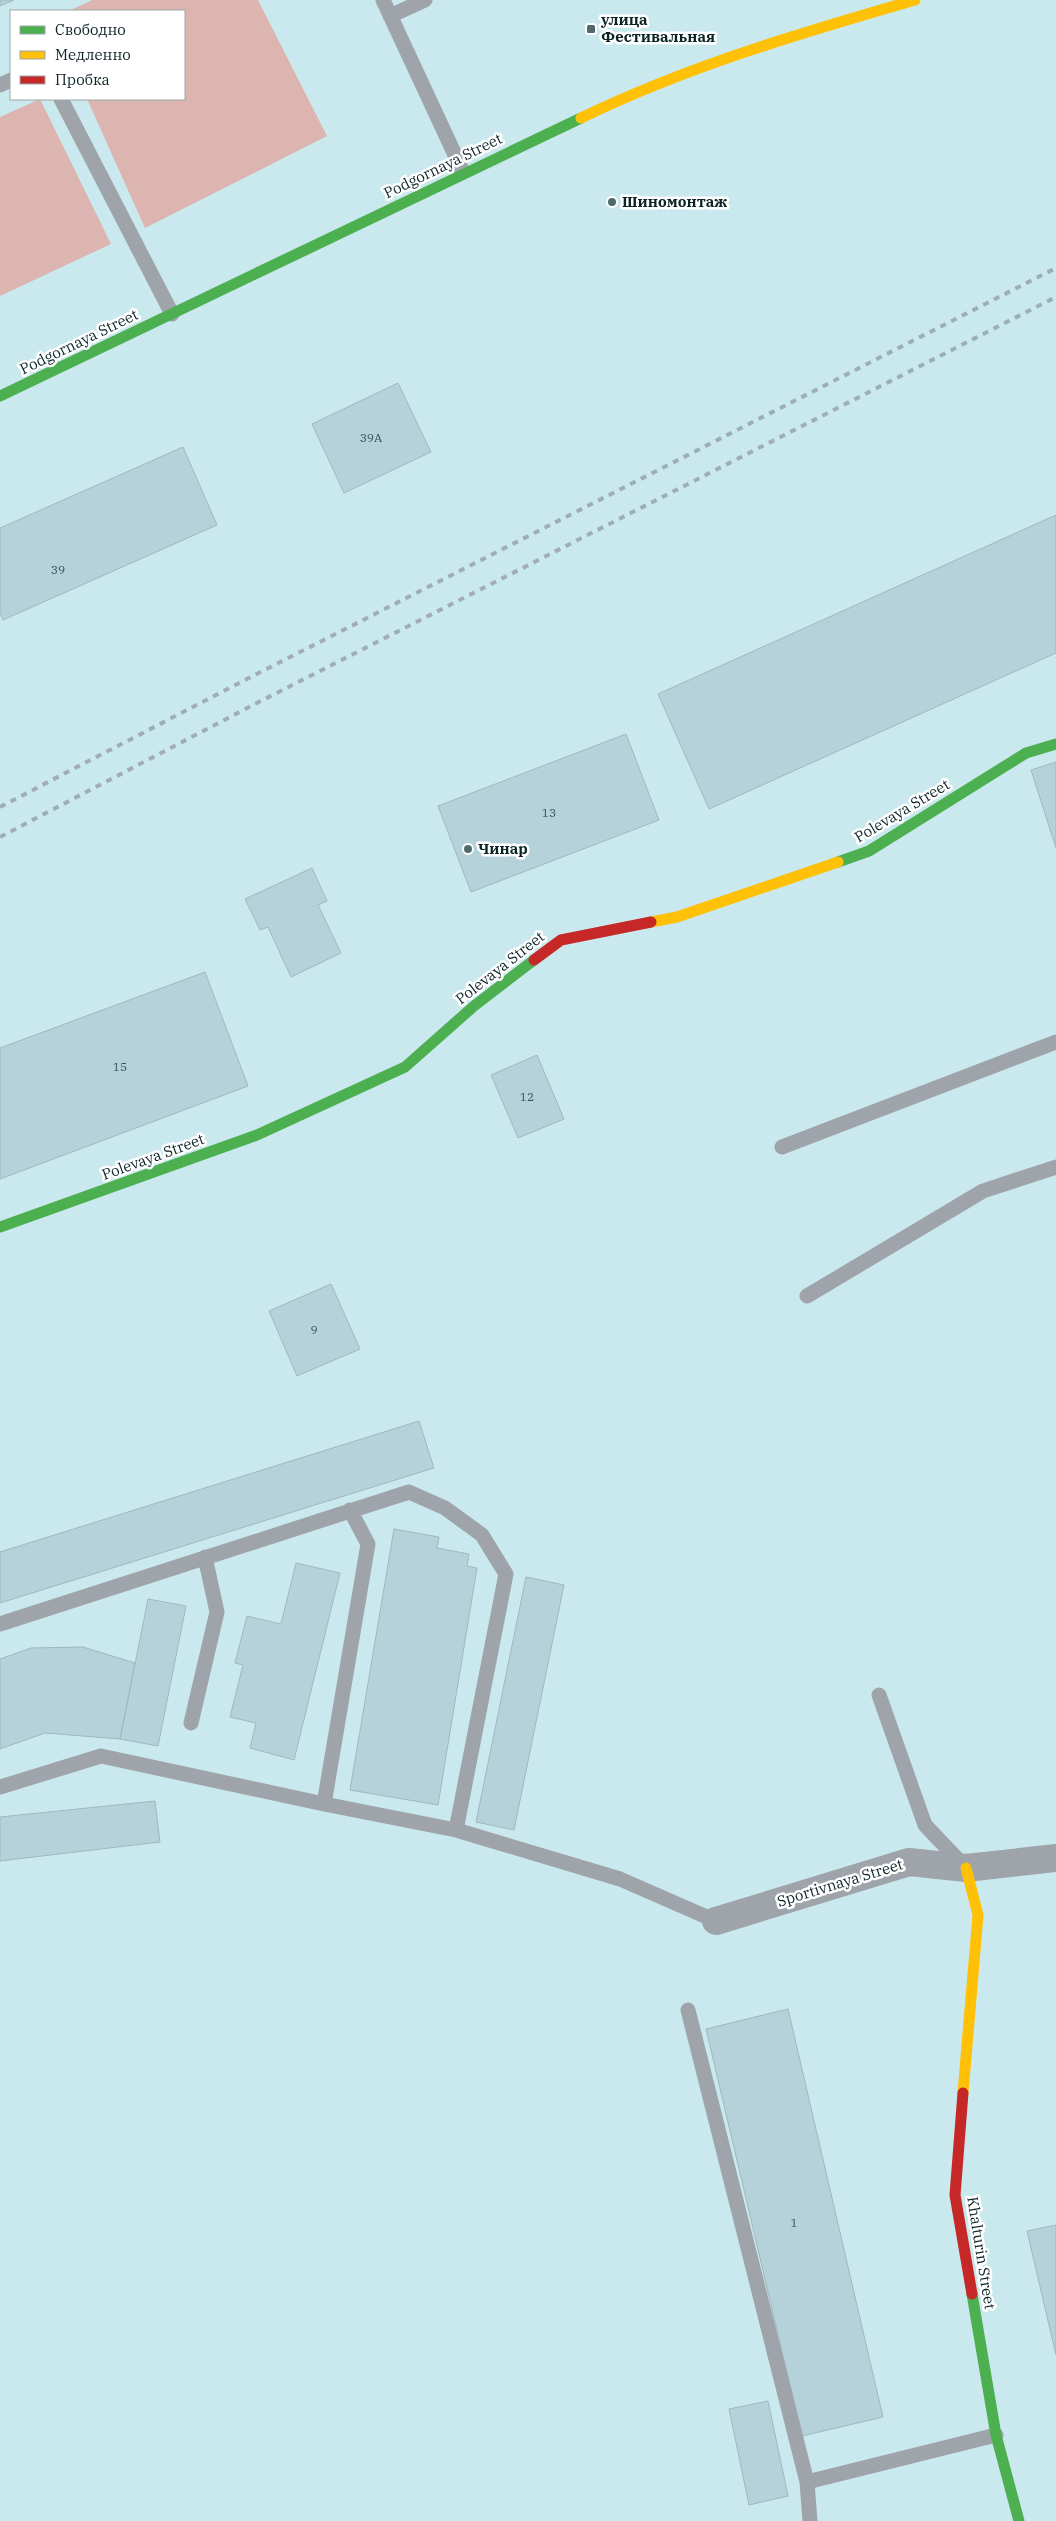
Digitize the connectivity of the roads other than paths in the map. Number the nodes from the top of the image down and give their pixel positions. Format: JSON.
{"nodes":[{"id":1,"x":383,"y":0,"type":"edge"},
{"id":2,"x":425,"y":0,"type":"edge"},
{"id":3,"x":915,"y":0,"type":"edge"},
{"id":4,"x":390,"y":16,"type":"junction"},
{"id":5,"x":62,"y":100,"type":"edge"},
{"id":6,"x":463,"y":172,"type":"junction"},
{"id":7,"x":172,"y":314,"type":"junction"},
{"id":8,"x":0,"y":396,"type":"edge"},
{"id":9,"x":1056,"y":744,"type":"edge"},
{"id":10,"x":1056,"y":1042,"type":"edge"},
{"id":11,"x":782,"y":1148,"type":"dead end"},
{"id":12,"x":1056,"y":1167,"type":"edge"},
{"id":13,"x":0,"y":1227,"type":"edge"},
{"id":14,"x":807,"y":1296,"type":"dead end"},
{"id":15,"x":350,"y":1510,"type":"junction"},
{"id":16,"x":205,"y":1558,"type":"junction"},
{"id":17,"x":0,"y":1624,"type":"edge"},
{"id":18,"x":879,"y":1695,"type":"dead end"},
{"id":19,"x":191,"y":1723,"type":"dead end"},
{"id":20,"x":0,"y":1787,"type":"edge"},
{"id":21,"x":324,"y":1804,"type":"junction"},
{"id":22,"x":456,"y":1830,"type":"junction"},
{"id":23,"x":1056,"y":1858,"type":"edge"},
{"id":24,"x":966,"y":1868,"type":"junction"},
{"id":25,"x":716,"y":1920,"type":"joint"},
{"id":26,"x":688,"y":2010,"type":"dead end"},
{"id":27,"x":996,"y":2435,"type":"junction"},
{"id":28,"x":807,"y":2482,"type":"junction"},
{"id":29,"x":810,"y":2521,"type":"edge"},
{"id":30,"x":1019,"y":2521,"type":"edge"}],
"edges":[{"from":1,"to":4,"type":"lane"},
{"from":2,"to":4,"type":"lane"},
{"from":3,"to":6,"type":"street","name":"Podgornaya Street"},
{"from":4,"to":6,"type":"lane"},
{"from":5,"to":7,"type":"lane"},
{"from":6,"to":7,"type":"street","name":"Podgornaya Street"},
{"from":7,"to":8,"type":"street","name":"Podgornaya Street"},
{"from":9,"to":13,"type":"street","name":"Polevaya Street"},
{"from":10,"to":11,"type":"lane"},
{"from":12,"to":14,"type":"lane"},
{"from":15,"to":16,"type":"lane"},
{"from":15,"to":21,"type":"lane"},
{"from":15,"to":22,"type":"lane"},
{"from":16,"to":17,"type":"lane"},
{"from":16,"to":19,"type":"lane"},
{"from":18,"to":24,"type":"lane"},
{"from":20,"to":21,"type":"lane"},
{"from":21,"to":22,"type":"lane"},
{"from":22,"to":25,"type":"lane"},
{"from":23,"to":24,"type":"street","name":"Sportivnaya Street"},
{"from":24,"to":25,"type":"street","name":"Sportivnaya Street"},
{"from":24,"to":27,"type":"street","name":"Khalturin Street"},
{"from":26,"to":28,"type":"lane"},
{"from":27,"to":28,"type":"lane"},
{"from":27,"to":30,"type":"street","name":"Khalturin Street"},
{"from":28,"to":29,"type":"lane"}]}
